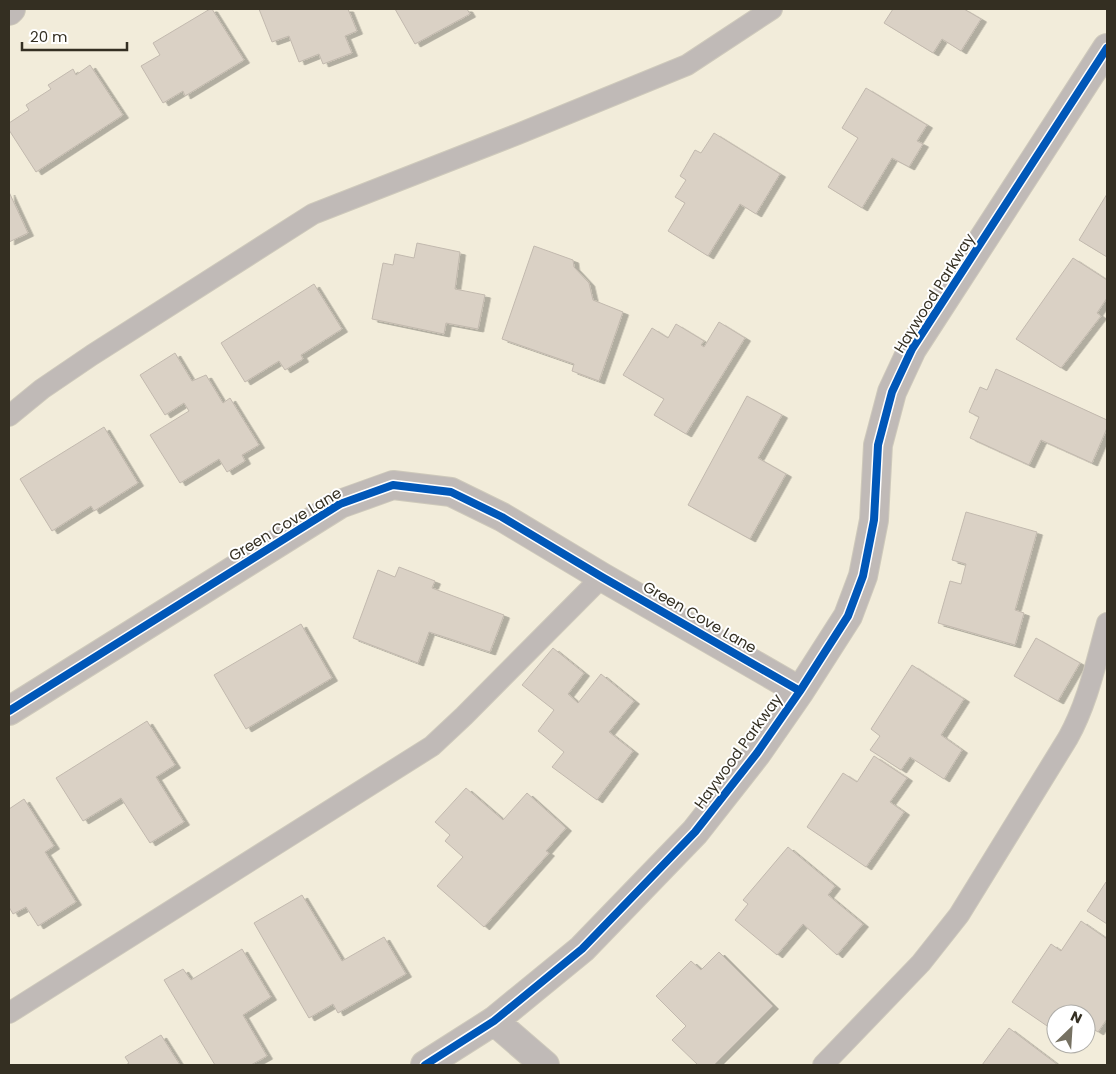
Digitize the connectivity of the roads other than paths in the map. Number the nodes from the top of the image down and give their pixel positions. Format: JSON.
{"nodes":[{"id":1,"x":772,"y":9,"type":"edge"},
{"id":2,"x":1107,"y":48,"type":"edge"},
{"id":3,"x":9,"y":416,"type":"edge"},
{"id":4,"x":602,"y":576,"type":"junction"},
{"id":5,"x":1107,"y":623,"type":"edge"},
{"id":6,"x":800,"y":691,"type":"junction"},
{"id":7,"x":9,"y":712,"type":"edge"},
{"id":8,"x":9,"y":1013,"type":"edge"},
{"id":9,"x":494,"y":1021,"type":"junction"},
{"id":10,"x":425,"y":1065,"type":"edge"},
{"id":11,"x":546,"y":1065,"type":"edge"},
{"id":12,"x":822,"y":1065,"type":"edge"}],
"edges":[{"from":1,"to":3,"type":"lane"},
{"from":2,"to":6,"type":"street","name":"Haywood Parkway"},
{"from":4,"to":6,"type":"street","name":"Green Cove Lane"},
{"from":4,"to":7,"type":"street","name":"Green Cove Lane"},
{"from":4,"to":8,"type":"lane"},
{"from":5,"to":12,"type":"lane"},
{"from":6,"to":9,"type":"street","name":"Haywood Parkway"},
{"from":9,"to":10,"type":"street","name":"Haywood Parkway"},
{"from":9,"to":11,"type":"street"}]}
